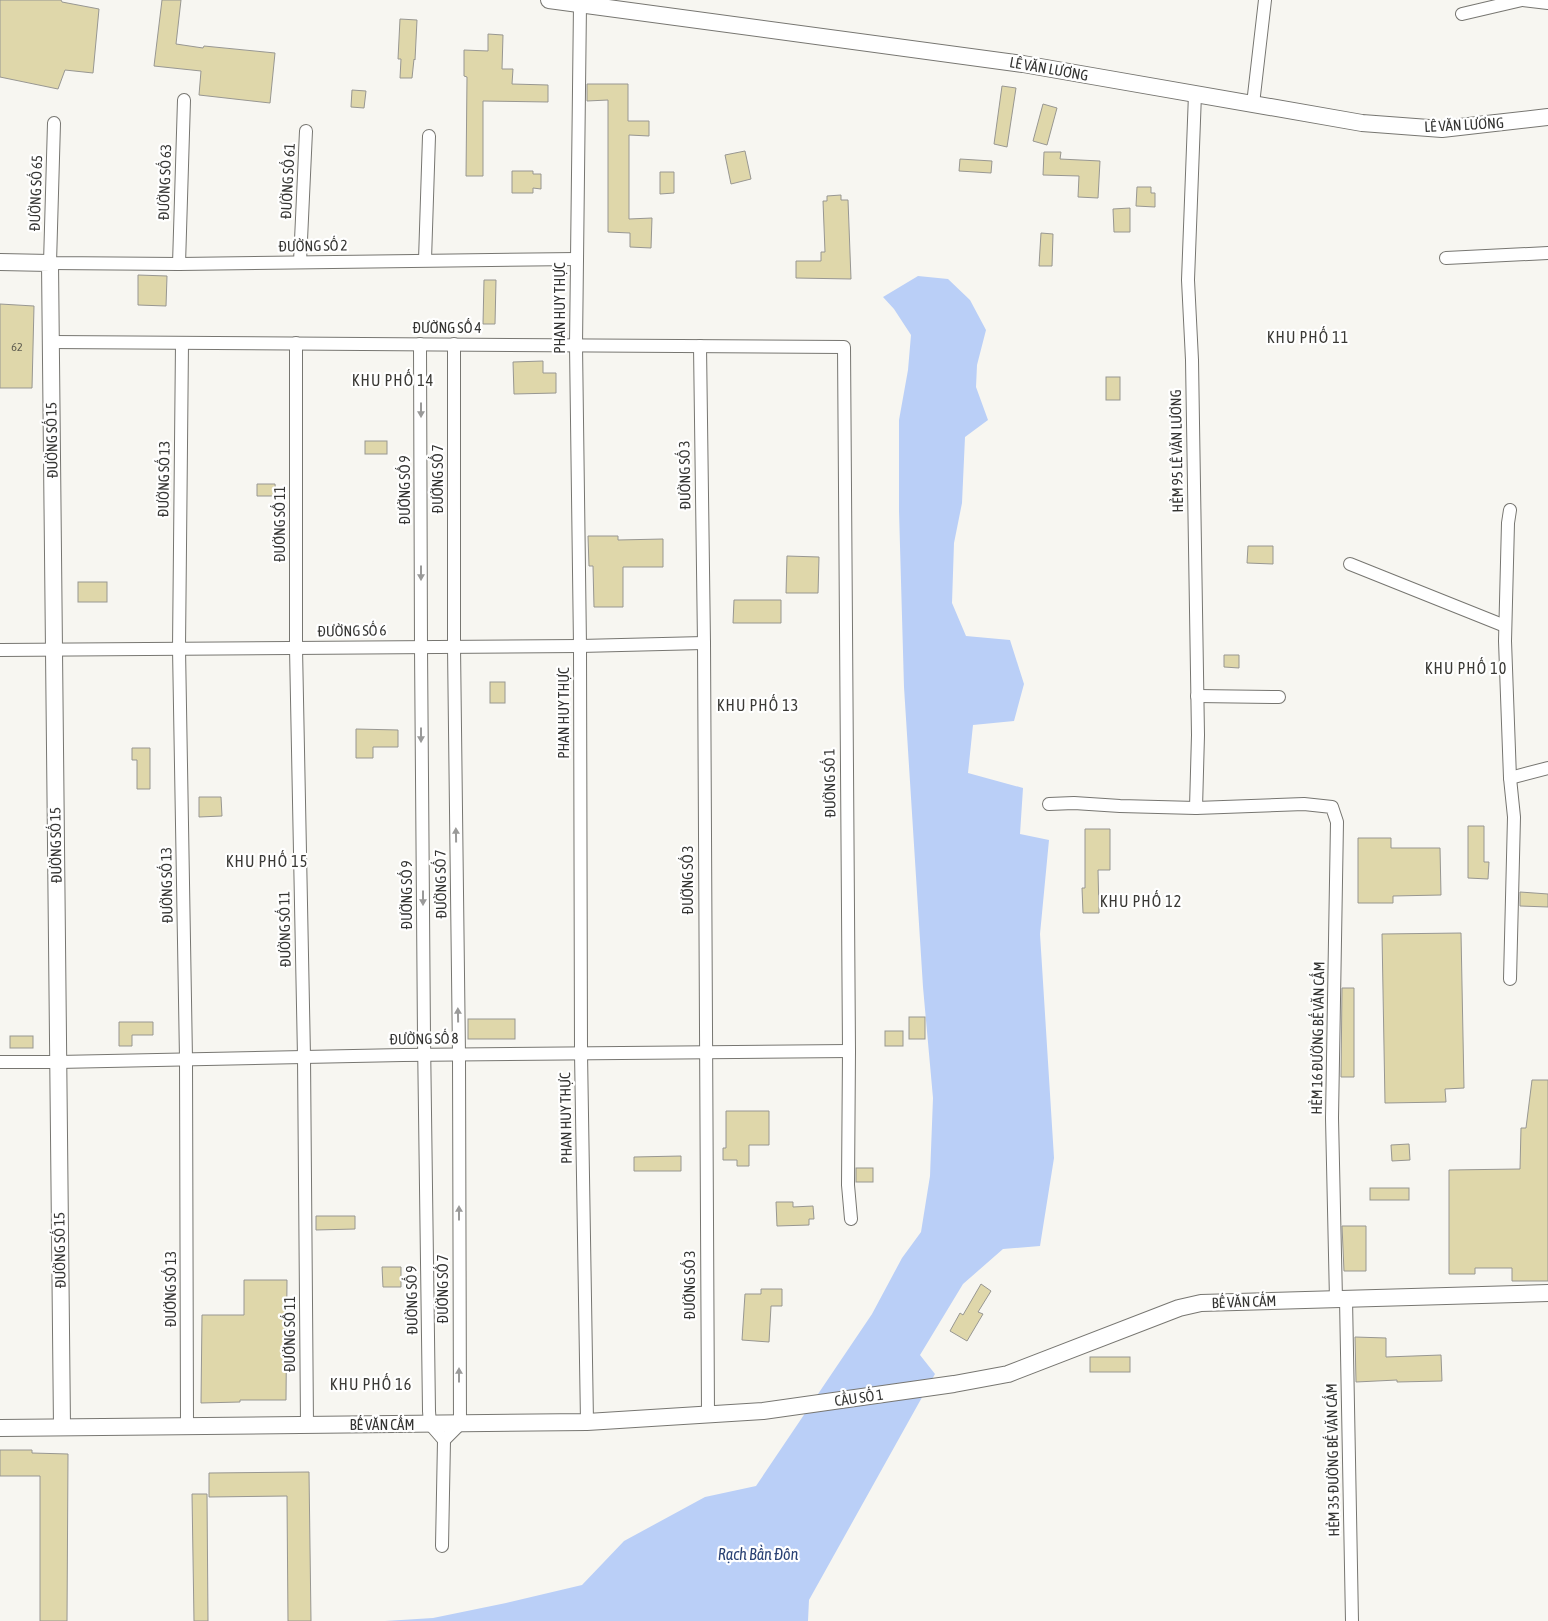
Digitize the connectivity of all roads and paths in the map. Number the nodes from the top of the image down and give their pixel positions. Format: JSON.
{"nodes":[{"id":1,"x":549,"y":0,"type":"edge"},
{"id":2,"x":1265,"y":0,"type":"edge"},
{"id":3,"x":1522,"y":0,"type":"edge"},
{"id":4,"x":1548,"y":3,"type":"edge"},
{"id":5,"x":580,"y":4,"type":"junction"},
{"id":6,"x":1462,"y":14,"type":"dead end"},
{"id":7,"x":1195,"y":94,"type":"junction"},
{"id":8,"x":184,"y":100,"type":"dead end"},
{"id":9,"x":1253,"y":104,"type":"junction"},
{"id":10,"x":1548,"y":117,"type":"edge"},
{"id":11,"x":54,"y":123,"type":"dead end"},
{"id":12,"x":306,"y":131,"type":"dead end"},
{"id":13,"x":429,"y":136,"type":"dead end"},
{"id":14,"x":1548,"y":253,"type":"edge"},
{"id":15,"x":1446,"y":258,"type":"dead end"},
{"id":16,"x":577,"y":259,"type":"junction"},
{"id":17,"x":425,"y":260,"type":"junction"},
{"id":18,"x":0,"y":262,"type":"edge"},
{"id":19,"x":300,"y":262,"type":"junction"},
{"id":20,"x":50,"y":263,"type":"junction"},
{"id":21,"x":179,"y":264,"type":"junction"},
{"id":22,"x":51,"y":342,"type":"junction"},
{"id":23,"x":182,"y":343,"type":"junction"},
{"id":24,"x":296,"y":343,"type":"junction"},
{"id":25,"x":420,"y":344,"type":"junction"},
{"id":26,"x":454,"y":344,"type":"junction"},
{"id":27,"x":576,"y":345,"type":"junction"},
{"id":28,"x":700,"y":346,"type":"junction"},
{"id":29,"x":844,"y":347,"type":"joint"},
{"id":30,"x":1510,"y":510,"type":"dead end"},
{"id":31,"x":1350,"y":564,"type":"dead end"},
{"id":32,"x":1505,"y":626,"type":"junction"},
{"id":33,"x":704,"y":643,"type":"junction"},
{"id":34,"x":580,"y":646,"type":"junction"},
{"id":35,"x":421,"y":647,"type":"junction"},
{"id":36,"x":454,"y":647,"type":"junction"},
{"id":37,"x":179,"y":648,"type":"junction"},
{"id":38,"x":296,"y":648,"type":"junction"},
{"id":39,"x":54,"y":649,"type":"junction"},
{"id":40,"x":0,"y":650,"type":"edge"},
{"id":41,"x":1197,"y":696,"type":"junction"},
{"id":42,"x":1279,"y":697,"type":"dead end"},
{"id":43,"x":1548,"y":768,"type":"edge"},
{"id":44,"x":1510,"y":778,"type":"junction"},
{"id":45,"x":1049,"y":804,"type":"dead end"},
{"id":46,"x":1196,"y":808,"type":"junction"},
{"id":47,"x":1510,"y":979,"type":"dead end"},
{"id":48,"x":849,"y":1051,"type":"junction"},
{"id":49,"x":705,"y":1052,"type":"junction"},
{"id":50,"x":581,"y":1053,"type":"junction"},
{"id":51,"x":459,"y":1054,"type":"junction"},
{"id":52,"x":424,"y":1055,"type":"junction"},
{"id":53,"x":304,"y":1057,"type":"junction"},
{"id":54,"x":186,"y":1059,"type":"junction"},
{"id":55,"x":0,"y":1062,"type":"edge"},
{"id":56,"x":58,"y":1062,"type":"junction"},
{"id":57,"x":851,"y":1219,"type":"dead end"},
{"id":58,"x":1548,"y":1293,"type":"edge"},
{"id":59,"x":1341,"y":1299,"type":"junction"},
{"id":60,"x":954,"y":1384,"type":"joint"},
{"id":61,"x":763,"y":1411,"type":"joint"},
{"id":62,"x":708,"y":1414,"type":"junction"},
{"id":63,"x":588,"y":1422,"type":"junction"},
{"id":64,"x":430,"y":1424,"type":"junction"},
{"id":65,"x":460,"y":1424,"type":"junction"},
{"id":66,"x":307,"y":1425,"type":"junction"},
{"id":67,"x":187,"y":1426,"type":"junction"},
{"id":68,"x":62,"y":1427,"type":"junction"},
{"id":69,"x":0,"y":1428,"type":"edge"},
{"id":70,"x":444,"y":1440,"type":"junction"},
{"id":71,"x":442,"y":1546,"type":"dead end"},
{"id":72,"x":1352,"y":1621,"type":"edge"}],
"edges":[{"from":1,"to":5,"type":"street","name":"LÊ VĂN LƯƠNG"},
{"from":2,"to":9,"type":"street"},
{"from":3,"to":4,"type":"street"},
{"from":3,"to":6,"type":"street"},
{"from":5,"to":7,"type":"street","name":"LÊ VĂN LƯƠNG"},
{"from":5,"to":16,"type":"street","name":"PHAN HUY THỰC"},
{"from":7,"to":9,"type":"street","name":"LÊ VĂN LƯƠNG"},
{"from":7,"to":41,"type":"street","name":"HẺM 95 LÊ VĂN LƯƠNG"},
{"from":8,"to":21,"type":"street","name":"ĐƯỜNG SỐ 63"},
{"from":9,"to":10,"type":"street","name":"LÊ VĂN LƯƠNG"},
{"from":11,"to":20,"type":"street","name":"ĐƯỜNG SỐ 65"},
{"from":12,"to":19,"type":"street","name":"ĐƯỜNG SỐ 61"},
{"from":13,"to":17,"type":"street"},
{"from":14,"to":15,"type":"street"},
{"from":16,"to":17,"type":"street","name":"ĐƯỜNG SỐ 2"},
{"from":16,"to":27,"type":"street","name":"PHAN HUY THỰC"},
{"from":17,"to":19,"type":"street","name":"ĐƯỜNG SỐ 2"},
{"from":18,"to":20,"type":"street"},
{"from":19,"to":21,"type":"street","name":"ĐƯỜNG SỐ 2"},
{"from":20,"to":21,"type":"street","name":"ĐƯỜNG SỐ 2"},
{"from":20,"to":22,"type":"street","name":"ĐƯỜNG SỐ 15"},
{"from":22,"to":23,"type":"street","name":"ĐƯỜNG SỐ 4"},
{"from":22,"to":39,"type":"street","name":"ĐƯỜNG SỐ 15"},
{"from":23,"to":24,"type":"street","name":"ĐƯỜNG SỐ 4"},
{"from":23,"to":37,"type":"street","name":"ĐƯỜNG SỐ 13"},
{"from":24,"to":25,"type":"street","name":"ĐƯỜNG SỐ 4"},
{"from":24,"to":38,"type":"street","name":"ĐƯỜNG SỐ 11"},
{"from":25,"to":26,"type":"street","name":"ĐƯỜNG SỐ 4"},
{"from":25,"to":35,"type":"street","name":"ĐƯỜNG SỐ 9","one_way":true},
{"from":26,"to":27,"type":"street","name":"ĐƯỜNG SỐ 4"},
{"from":26,"to":36,"type":"street","name":"ĐƯỜNG SỐ 7"},
{"from":27,"to":28,"type":"street","name":"ĐƯỜNG SỐ 4"},
{"from":27,"to":34,"type":"street","name":"PHAN HUY THỰC"},
{"from":28,"to":29,"type":"street","name":"ĐƯỜNG SỐ 4"},
{"from":28,"to":33,"type":"street","name":"ĐƯỜNG SỐ 3"},
{"from":29,"to":48,"type":"street","name":"ĐƯỜNG SỐ 1"},
{"from":30,"to":32,"type":"street"},
{"from":31,"to":32,"type":"street"},
{"from":32,"to":44,"type":"street"},
{"from":33,"to":34,"type":"street","name":"ĐƯỜNG SỐ 6"},
{"from":33,"to":49,"type":"street","name":"ĐƯỜNG SỐ 3"},
{"from":34,"to":36,"type":"street","name":"ĐƯỜNG SỐ 6"},
{"from":34,"to":50,"type":"street","name":"PHAN HUY THỰC"},
{"from":35,"to":36,"type":"street","name":"ĐƯỜNG SỐ 6"},
{"from":35,"to":38,"type":"street","name":"ĐƯỜNG SỐ 6"},
{"from":35,"to":52,"type":"street","name":"ĐƯỜNG SỐ 9","one_way":true},
{"from":51,"to":36,"type":"street","name":"ĐƯỜNG SỐ 7","one_way":true},
{"from":37,"to":38,"type":"street","name":"ĐƯỜNG SỐ 6"},
{"from":37,"to":39,"type":"street","name":"ĐƯỜNG SỐ 6"},
{"from":37,"to":54,"type":"street","name":"ĐƯỜNG SỐ 13"},
{"from":38,"to":53,"type":"street","name":"ĐƯỜNG SỐ 11"},
{"from":39,"to":40,"type":"street","name":"ĐƯỜNG SỐ 6"},
{"from":39,"to":56,"type":"street","name":"ĐƯỜNG SỐ 15"},
{"from":41,"to":42,"type":"street"},
{"from":41,"to":46,"type":"street","name":"HẺM 95 LÊ VĂN LƯƠNG"},
{"from":43,"to":44,"type":"street"},
{"from":44,"to":47,"type":"street"},
{"from":45,"to":46,"type":"street"},
{"from":46,"to":59,"type":"street","name":"HẺM 16 ĐƯỜNG BẾ VĂN CẤM"},
{"from":48,"to":49,"type":"street","name":"ĐƯỜNG SỐ 8"},
{"from":48,"to":57,"type":"street","name":"ĐƯỜNG SỐ 1"},
{"from":49,"to":50,"type":"street","name":"ĐƯỜNG SỐ 8"},
{"from":49,"to":62,"type":"street","name":"ĐƯỜNG SỐ 3"},
{"from":50,"to":51,"type":"street","name":"ĐƯỜNG SỐ 8"},
{"from":50,"to":63,"type":"street","name":"PHAN HUY THỰC"},
{"from":51,"to":52,"type":"street","name":"ĐƯỜNG SỐ 8"},
{"from":65,"to":51,"type":"street","name":"ĐƯỜNG SỐ 7","one_way":true},
{"from":52,"to":53,"type":"street","name":"ĐƯỜNG SỐ 8"},
{"from":52,"to":64,"type":"street","name":"ĐƯỜNG SỐ 9"},
{"from":53,"to":54,"type":"street","name":"ĐƯỜNG SỐ 8"},
{"from":53,"to":66,"type":"street","name":"ĐƯỜNG SỐ 11"},
{"from":54,"to":56,"type":"street","name":"ĐƯỜNG SỐ 8"},
{"from":54,"to":67,"type":"street","name":"ĐƯỜNG SỐ 13"},
{"from":55,"to":56,"type":"street","name":"ĐƯỜNG SỐ 8"},
{"from":56,"to":68,"type":"street","name":"ĐƯỜNG SỐ 15"},
{"from":58,"to":59,"type":"street","name":"BẾ VĂN CẤM"},
{"from":59,"to":60,"type":"street","name":"BẾ VĂN CẤM"},
{"from":59,"to":72,"type":"street","name":"HẺM 35 ĐƯỜNG BẾ VĂN CẤM"},
{"from":60,"to":61,"type":"street","name":"CẦU SỐ 1"},
{"from":61,"to":62,"type":"street","name":"BẾ VĂN CẤM"},
{"from":62,"to":63,"type":"street","name":"BẾ VĂN CẤM"},
{"from":63,"to":65,"type":"street","name":"BẾ VĂN CẤM"},
{"from":64,"to":65,"type":"street","name":"BẾ VĂN CẤM"},
{"from":64,"to":66,"type":"street","name":"BẾ VĂN CẤM"},
{"from":64,"to":70,"type":"street"},
{"from":65,"to":70,"type":"street"},
{"from":66,"to":67,"type":"street","name":"BẾ VĂN CẤM"},
{"from":67,"to":68,"type":"street","name":"BẾ VĂN CẤM"},
{"from":68,"to":69,"type":"street","name":"BẾ VĂN CẤM"},
{"from":70,"to":71,"type":"street"}]}
